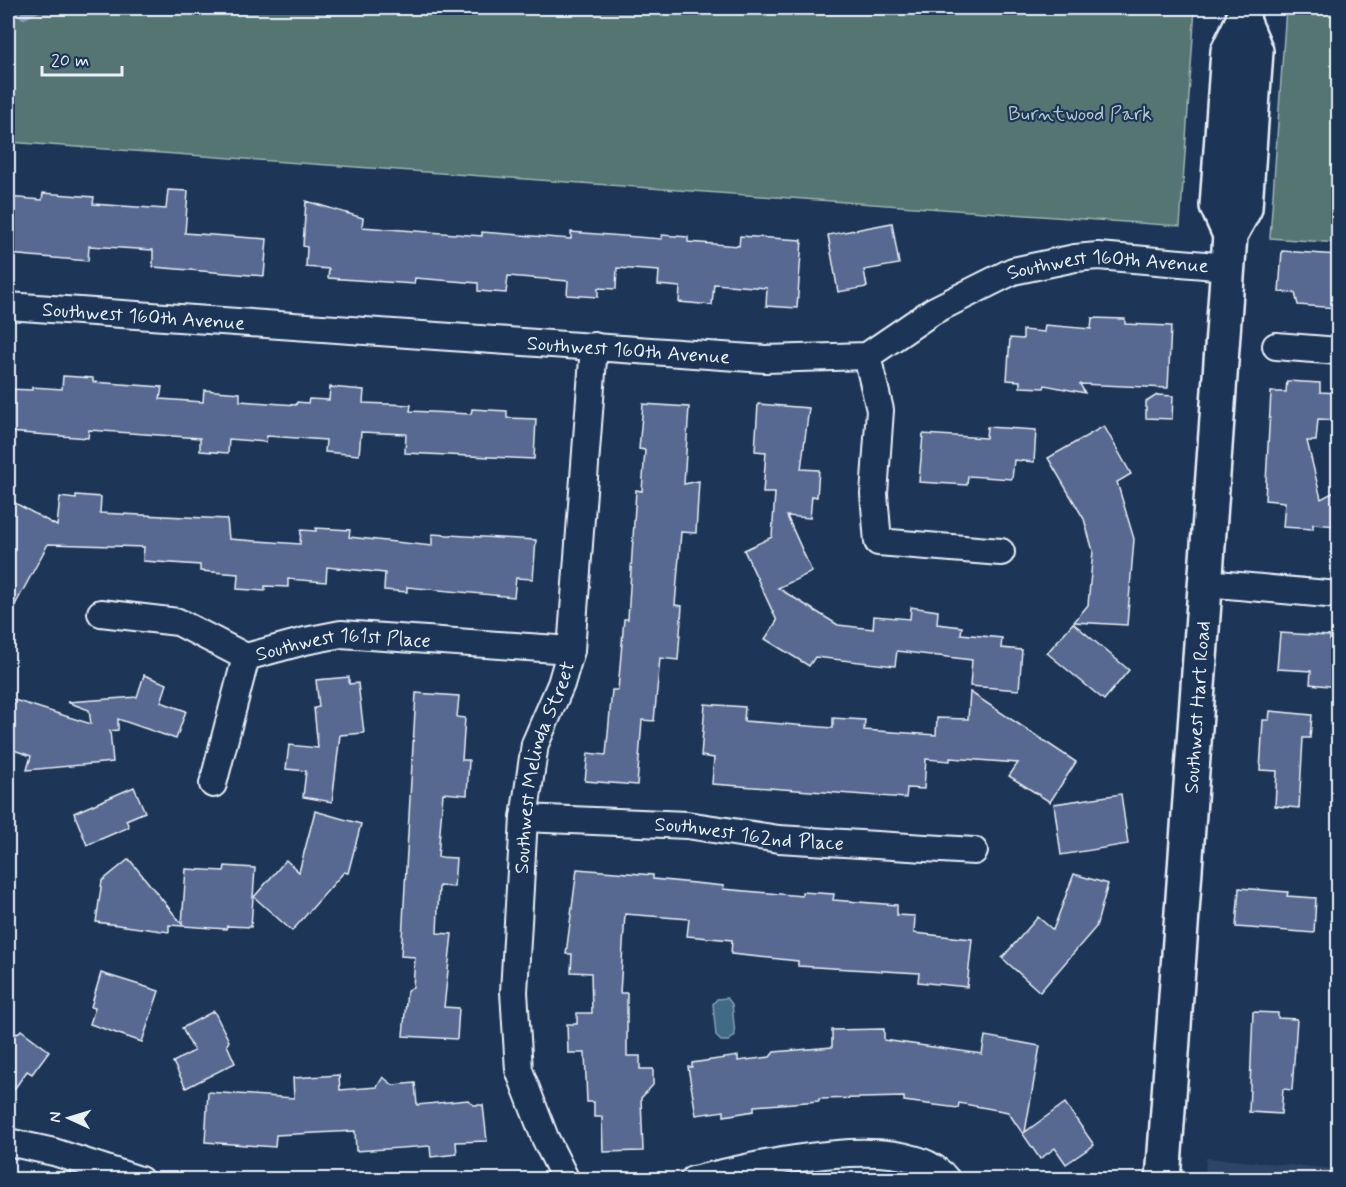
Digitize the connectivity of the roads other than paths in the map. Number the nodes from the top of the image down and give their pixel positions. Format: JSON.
{"nodes":[{"id":1,"x":1243,"y":14,"type":"edge"},
{"id":2,"x":1228,"y":267,"type":"junction"},
{"id":3,"x":8,"y":306,"type":"edge"},
{"id":4,"x":594,"y":346,"type":"junction"},
{"id":5,"x":1276,"y":346,"type":"dead end"},
{"id":6,"x":1338,"y":351,"type":"edge"},
{"id":7,"x":867,"y":356,"type":"junction"},
{"id":8,"x":1001,"y":552,"type":"dead end"},
{"id":9,"x":1206,"y":583,"type":"junction"},
{"id":10,"x":1338,"y":595,"type":"edge"},
{"id":11,"x":101,"y":613,"type":"dead end"},
{"id":12,"x":571,"y":650,"type":"junction"},
{"id":13,"x":246,"y":657,"type":"junction"},
{"id":14,"x":213,"y":784,"type":"dead end"},
{"id":15,"x":524,"y":818,"type":"junction"},
{"id":16,"x":974,"y":851,"type":"dead end"},
{"id":17,"x":8,"y":1142,"type":"edge"},
{"id":18,"x":140,"y":1179,"type":"edge"},
{"id":19,"x":566,"y":1179,"type":"edge"},
{"id":20,"x":693,"y":1179,"type":"edge"},
{"id":21,"x":947,"y":1179,"type":"edge"},
{"id":22,"x":1163,"y":1179,"type":"edge"}],
"edges":[{"from":1,"to":2,"type":"main road","name":"Southwest Hart Road"},
{"from":2,"to":7,"type":"street","name":"Southwest 160th Avenue"},
{"from":2,"to":9,"type":"main road","name":"Southwest Hart Road"},
{"from":3,"to":4,"type":"street","name":"Southwest 160th Avenue"},
{"from":4,"to":7,"type":"street","name":"Southwest 160th Avenue"},
{"from":4,"to":12,"type":"street","name":"Southwest Melinda Street"},
{"from":5,"to":6,"type":"street"},
{"from":7,"to":8,"type":"street"},
{"from":9,"to":10,"type":"street"},
{"from":9,"to":22,"type":"main road","name":"Southwest Hart Road"},
{"from":11,"to":13,"type":"street"},
{"from":12,"to":13,"type":"street","name":"Southwest 161st Place"},
{"from":12,"to":15,"type":"street","name":"Southwest Melinda Street"},
{"from":13,"to":14,"type":"street","name":"Southwest 161st Place"},
{"from":15,"to":16,"type":"street","name":"Southwest 162nd Place"},
{"from":15,"to":19,"type":"street","name":"Southwest Melinda Street"},
{"from":17,"to":18,"type":"street"},
{"from":20,"to":21,"type":"street"}]}
